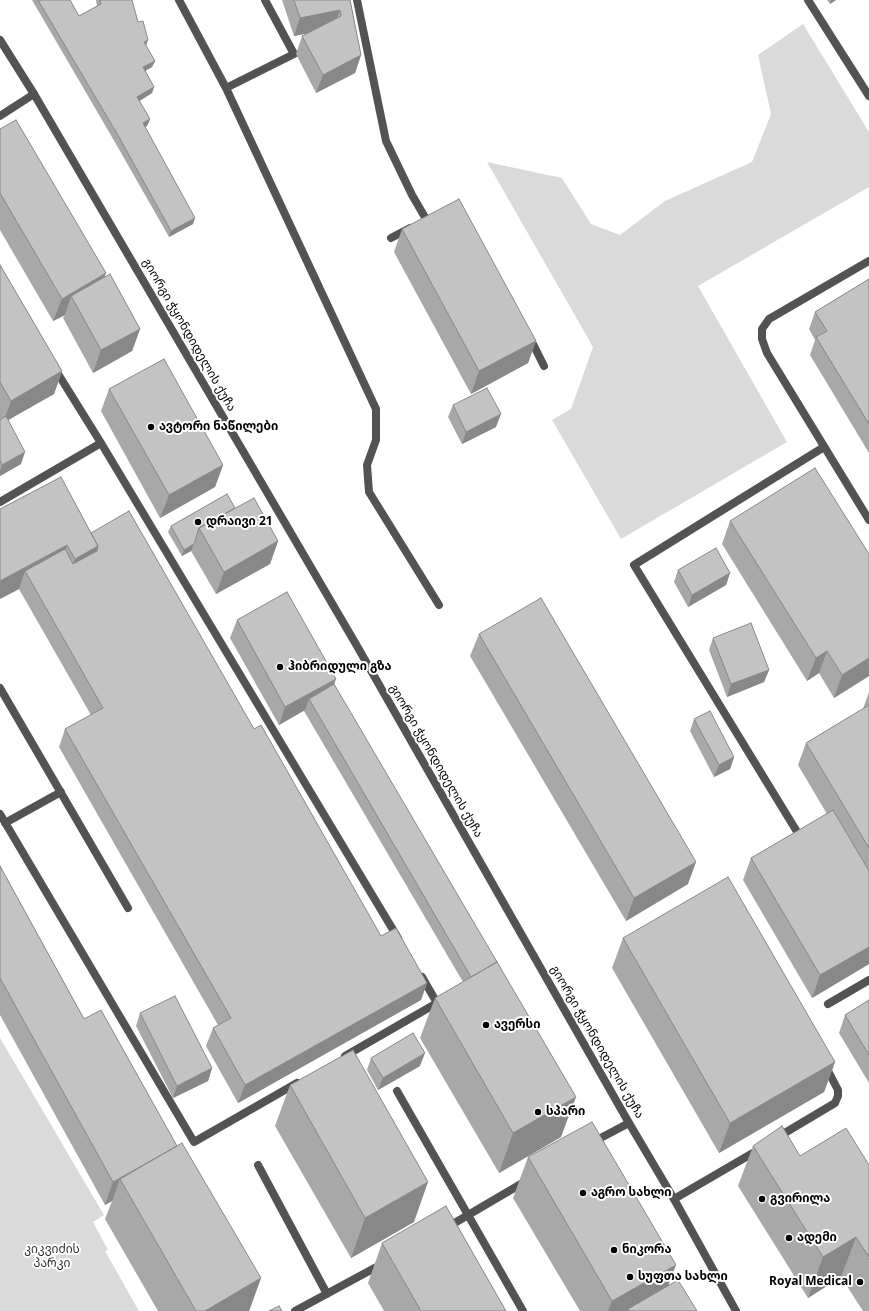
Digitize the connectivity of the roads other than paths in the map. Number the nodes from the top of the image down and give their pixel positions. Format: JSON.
{"nodes":[{"id":1,"x":179,"y":0,"type":"edge"},
{"id":2,"x":264,"y":0,"type":"edge"},
{"id":3,"x":357,"y":0,"type":"edge"},
{"id":4,"x":808,"y":0,"type":"edge"},
{"id":5,"x":0,"y":40,"type":"edge"},
{"id":6,"x":226,"y":88,"type":"junction"},
{"id":7,"x":34,"y":94,"type":"junction"},
{"id":8,"x":869,"y":96,"type":"edge"},
{"id":9,"x":0,"y":116,"type":"edge"},
{"id":10,"x":391,"y":238,"type":"dead end"},
{"id":11,"x":869,"y":261,"type":"edge"},
{"id":12,"x":526,"y":330,"type":"edge"},
{"id":13,"x":51,"y":362,"type":"edge"},
{"id":14,"x":544,"y":366,"type":"dead end"},
{"id":15,"x":101,"y":443,"type":"junction"},
{"id":16,"x":824,"y":446,"type":"junction"},
{"id":17,"x":0,"y":502,"type":"edge"},
{"id":18,"x":869,"y":520,"type":"edge"},
{"id":19,"x":439,"y":605,"type":"dead end"},
{"id":20,"x":0,"y":688,"type":"edge"},
{"id":21,"x":61,"y":792,"type":"junction"},
{"id":22,"x":0,"y":814,"type":"edge"},
{"id":23,"x":6,"y":824,"type":"junction"},
{"id":24,"x":799,"y":835,"type":"edge"},
{"id":25,"x":128,"y":908,"type":"dead end"},
{"id":26,"x":400,"y":942,"type":"edge"},
{"id":27,"x":417,"y":969,"type":"edge"},
{"id":28,"x":869,"y":980,"type":"edge"},
{"id":29,"x":828,"y":1004,"type":"dead end"},
{"id":30,"x":820,"y":1057,"type":"edge"},
{"id":31,"x":340,"y":1059,"type":"edge"},
{"id":32,"x":305,"y":1079,"type":"edge"},
{"id":33,"x":397,"y":1091,"type":"dead end"},
{"id":34,"x":629,"y":1123,"type":"junction"},
{"id":35,"x":586,"y":1146,"type":"edge"},
{"id":36,"x":258,"y":1165,"type":"dead end"},
{"id":37,"x":533,"y":1177,"type":"edge"},
{"id":38,"x":674,"y":1199,"type":"junction"},
{"id":39,"x":468,"y":1216,"type":"junction"},
{"id":40,"x":441,"y":1231,"type":"edge"},
{"id":41,"x":386,"y":1261,"type":"edge"},
{"id":42,"x":327,"y":1294,"type":"junction"},
{"id":43,"x":295,"y":1311,"type":"edge"},
{"id":44,"x":523,"y":1311,"type":"edge"},
{"id":45,"x":736,"y":1311,"type":"edge"}],
"edges":[{"from":1,"to":6,"type":"street"},
{"from":2,"to":6,"type":"street"},
{"from":3,"to":10,"type":"street"},
{"from":4,"to":8,"type":"street"},
{"from":5,"to":7,"type":"street","name":"გიორგი ჭყონდიდელის ქუჩა"},
{"from":6,"to":19,"type":"street"},
{"from":7,"to":9,"type":"street"},
{"from":7,"to":34,"type":"street","name":"გიორგი ჭყონდიდელის ქუჩა"},
{"from":11,"to":16,"type":"street"},
{"from":12,"to":14,"type":"street"},
{"from":13,"to":15,"type":"street"},
{"from":15,"to":17,"type":"street"},
{"from":15,"to":26,"type":"street"},
{"from":16,"to":18,"type":"street"},
{"from":16,"to":24,"type":"street"},
{"from":20,"to":21,"type":"street"},
{"from":21,"to":23,"type":"street"},
{"from":21,"to":25,"type":"street"},
{"from":22,"to":23,"type":"street"},
{"from":23,"to":32,"type":"street"},
{"from":27,"to":31,"type":"street"},
{"from":28,"to":29,"type":"street"},
{"from":30,"to":38,"type":"street"},
{"from":33,"to":39,"type":"street"},
{"from":34,"to":35,"type":"street"},
{"from":34,"to":38,"type":"street","name":"გიორგი ჭყონდიდელის ქუჩა"},
{"from":36,"to":42,"type":"street"},
{"from":37,"to":39,"type":"street"},
{"from":38,"to":45,"type":"street","name":"გიორგი ჭყონდიდელის ქუჩა"},
{"from":39,"to":40,"type":"street"},
{"from":39,"to":44,"type":"street"},
{"from":41,"to":42,"type":"street"},
{"from":42,"to":43,"type":"street"}]}
